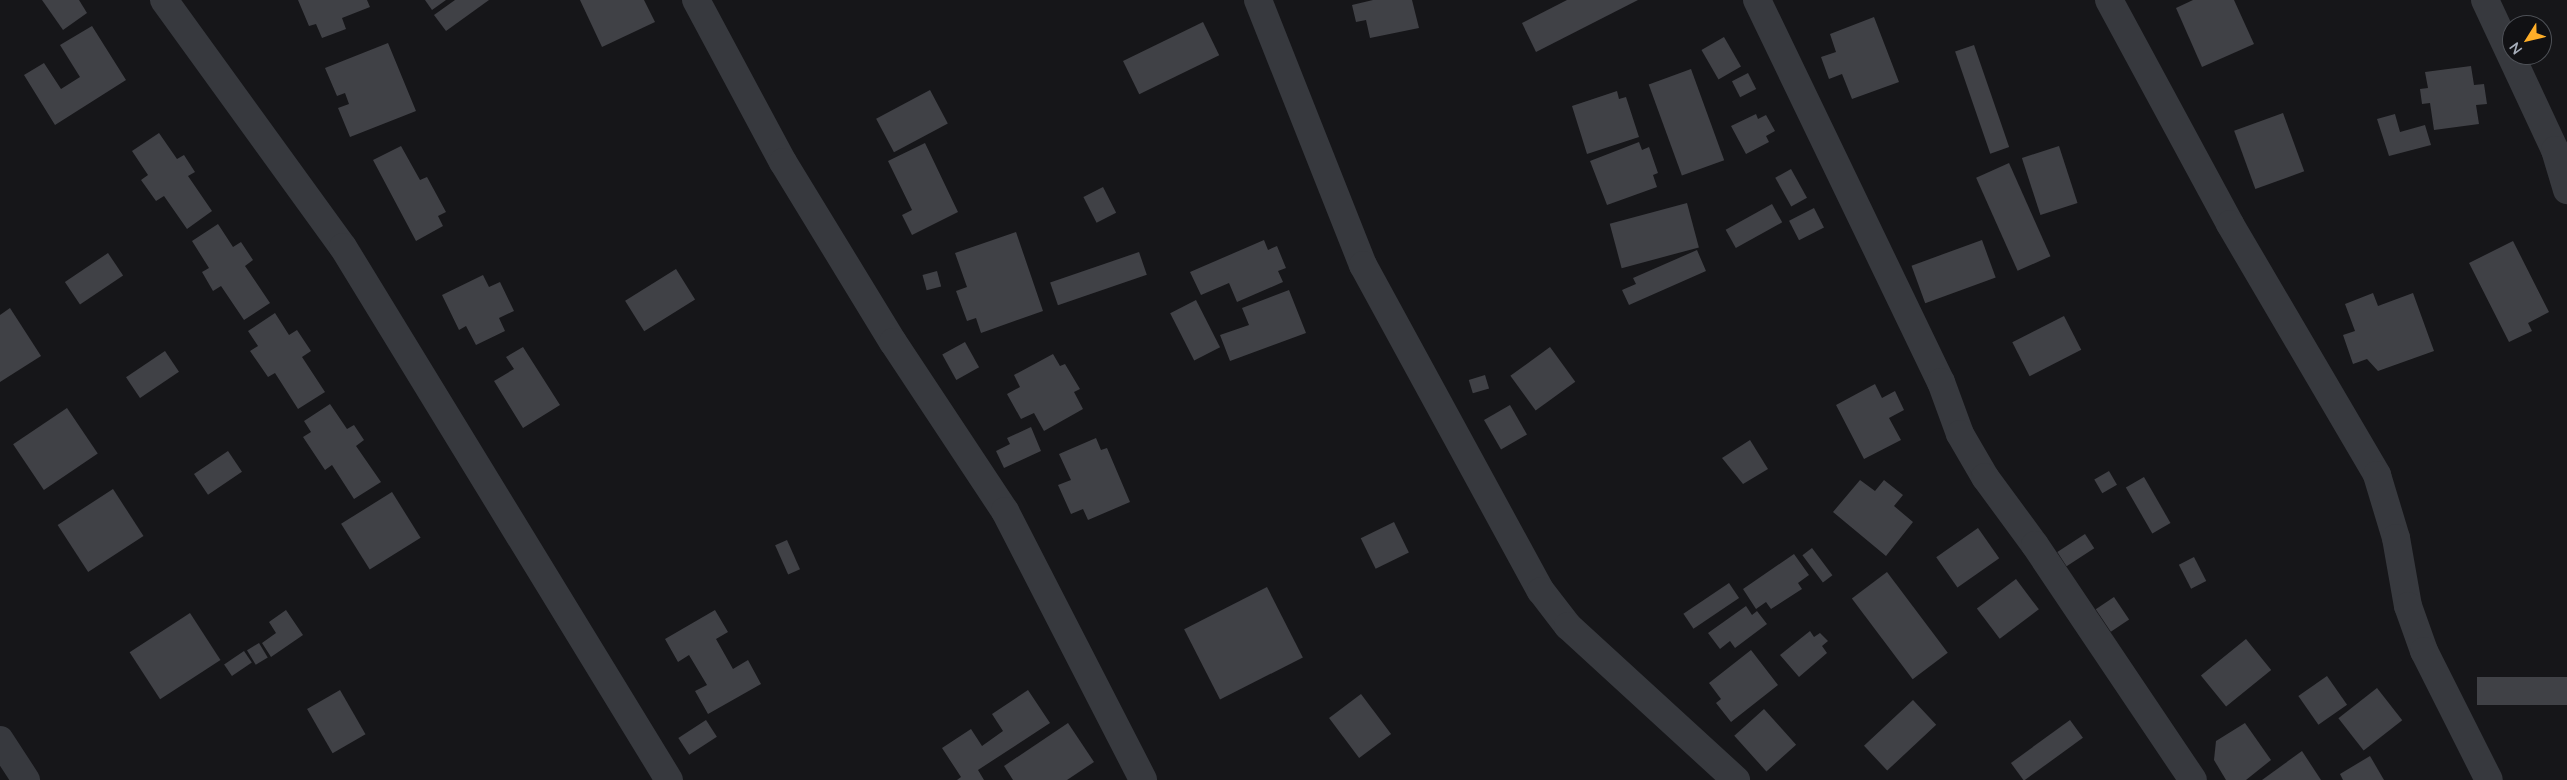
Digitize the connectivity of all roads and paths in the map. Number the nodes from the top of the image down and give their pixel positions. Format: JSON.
{"nodes":[{"id":1,"x":164,"y":0,"type":"edge"},
{"id":2,"x":696,"y":0,"type":"edge"},
{"id":3,"x":1258,"y":0,"type":"edge"},
{"id":4,"x":1757,"y":0,"type":"edge"},
{"id":5,"x":2109,"y":0,"type":"edge"},
{"id":6,"x":2485,"y":0,"type":"edge"},
{"id":7,"x":2561,"y":149,"type":"edge"},
{"id":8,"x":2567,"y":190,"type":"edge"},
{"id":9,"x":0,"y":740,"type":"edge"},
{"id":10,"x":26,"y":780,"type":"edge"},
{"id":11,"x":670,"y":780,"type":"edge"},
{"id":12,"x":1143,"y":780,"type":"edge"},
{"id":13,"x":1736,"y":780,"type":"edge"},
{"id":14,"x":2193,"y":780,"type":"edge"},
{"id":15,"x":2489,"y":780,"type":"edge"}],
"edges":[{"from":1,"to":11,"type":"street"},
{"from":2,"to":12,"type":"street"},
{"from":3,"to":13,"type":"street"},
{"from":4,"to":14,"type":"street"},
{"from":5,"to":15,"type":"street"},
{"from":6,"to":7,"type":"street"},
{"from":7,"to":8,"type":"street"},
{"from":9,"to":10,"type":"street"}]}
